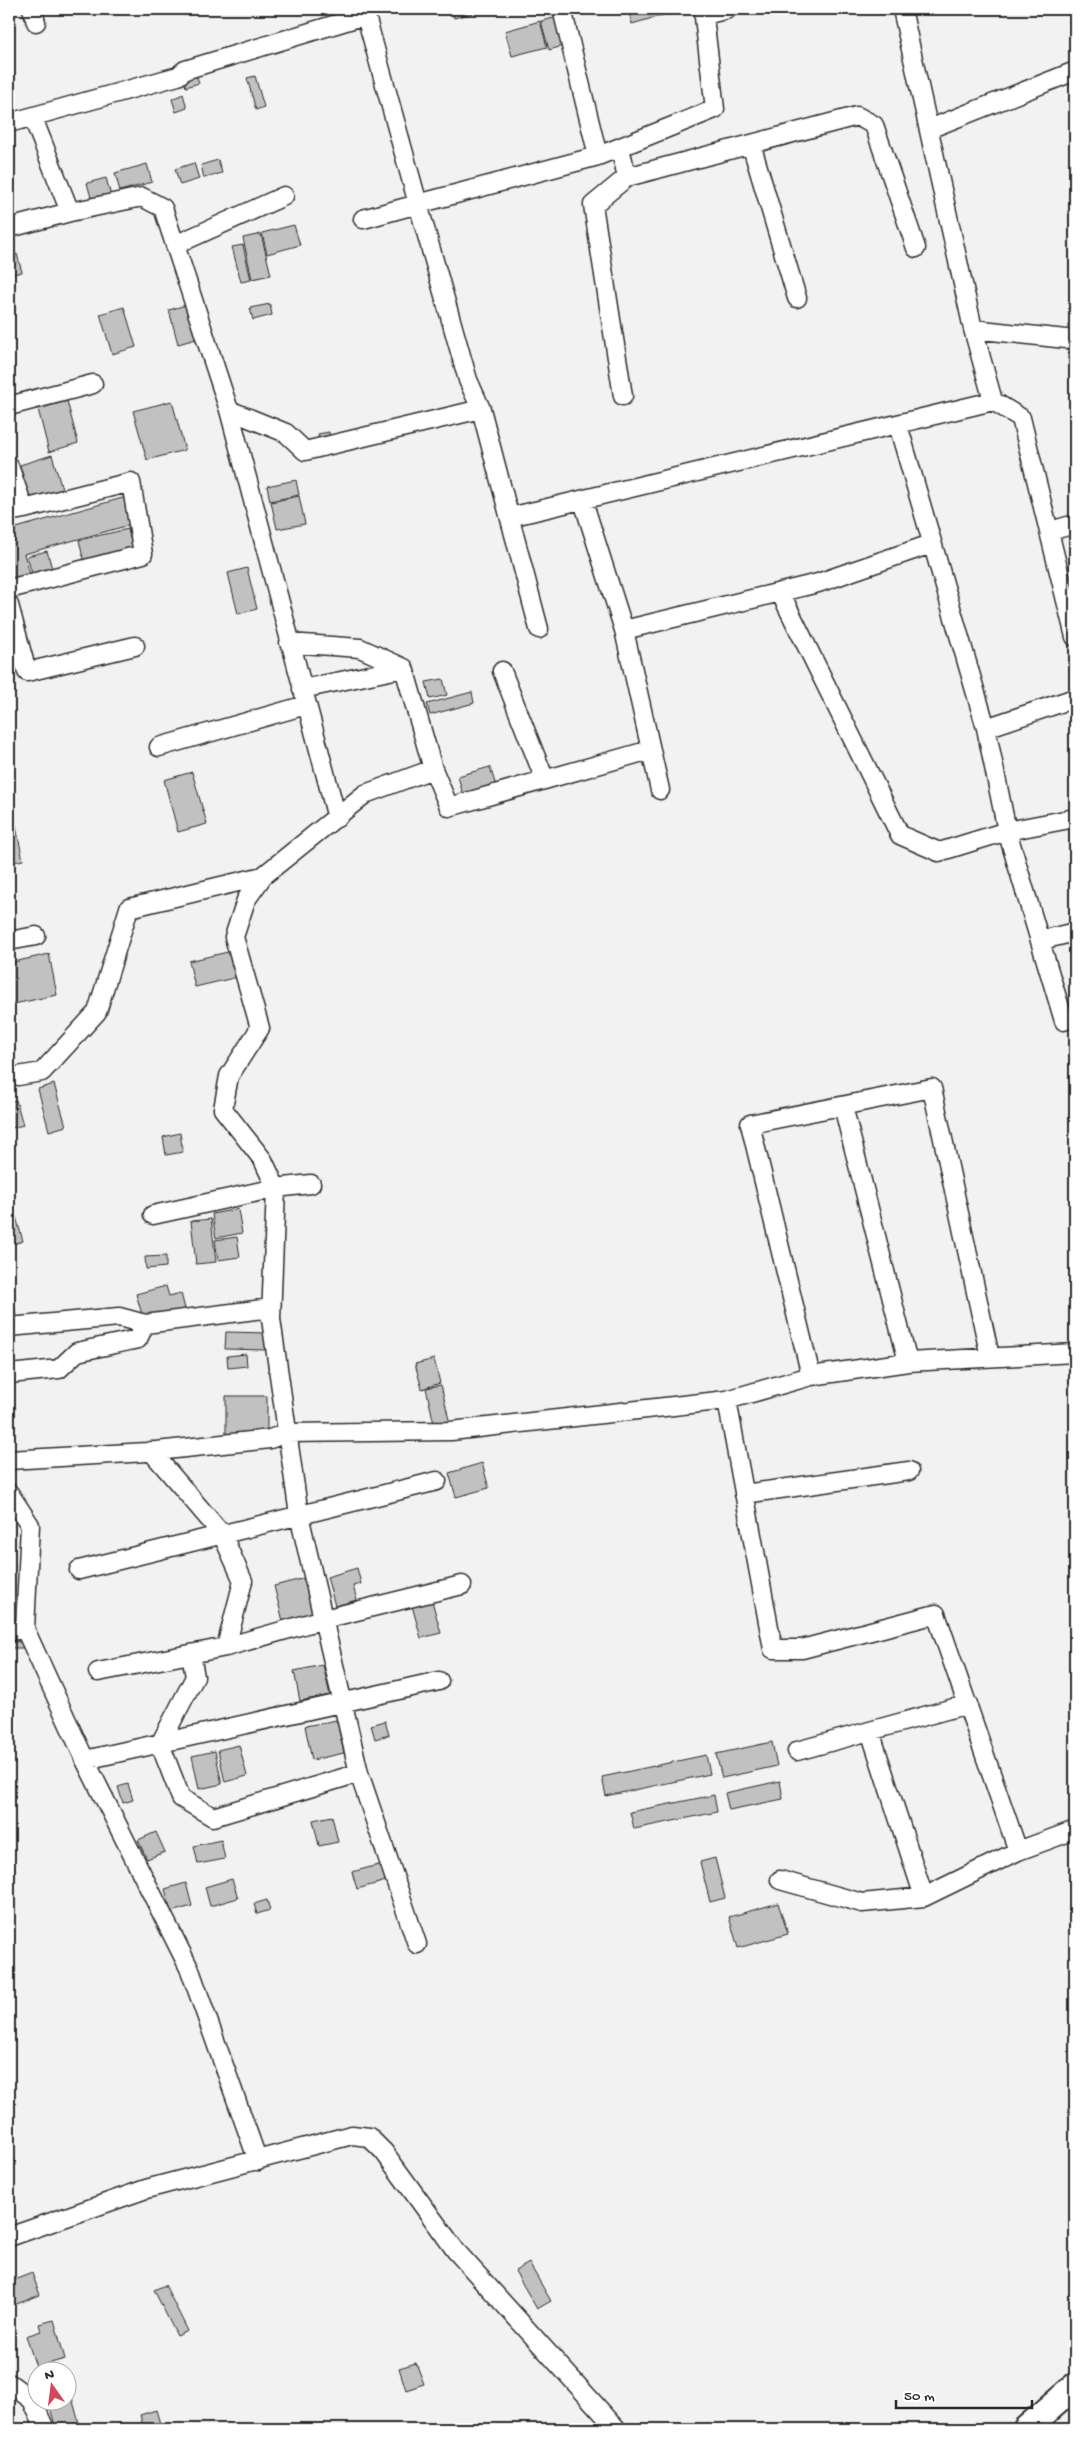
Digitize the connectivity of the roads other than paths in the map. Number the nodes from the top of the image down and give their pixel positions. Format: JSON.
{"nodes":[{"id":1,"x":562,"y":9,"type":"edge"},
{"id":2,"x":728,"y":9,"type":"edge"},
{"id":3,"x":902,"y":9,"type":"edge"},
{"id":4,"x":365,"y":12,"type":"edge"},
{"id":5,"x":704,"y":12,"type":"edge"},
{"id":6,"x":1075,"y":71,"type":"edge"},
{"id":7,"x":33,"y":118,"type":"junction"},
{"id":8,"x":9,"y":123,"type":"edge"},
{"id":9,"x":928,"y":128,"type":"junction"},
{"id":10,"x":751,"y":144,"type":"junction"},
{"id":11,"x":620,"y":148,"type":"junction"},
{"id":12,"x":598,"y":156,"type":"junction"},
{"id":13,"x":627,"y":177,"type":"junction"},
{"id":14,"x":284,"y":196,"type":"dead end"},
{"id":15,"x":418,"y":204,"type":"junction"},
{"id":16,"x":70,"y":212,"type":"junction"},
{"id":17,"x":362,"y":219,"type":"dead end"},
{"id":18,"x":9,"y":228,"type":"edge"},
{"id":19,"x":175,"y":245,"type":"junction"},
{"id":20,"x":916,"y":248,"type":"dead end"},
{"id":21,"x":797,"y":298,"type":"dead end"},
{"id":22,"x":973,"y":329,"type":"junction"},
{"id":23,"x":1075,"y":340,"type":"edge"},
{"id":24,"x":92,"y":384,"type":"dead end"},
{"id":25,"x":623,"y":396,"type":"dead end"},
{"id":26,"x":992,"y":401,"type":"junction"},
{"id":27,"x":9,"y":406,"type":"edge"},
{"id":28,"x":481,"y":409,"type":"junction"},
{"id":29,"x":229,"y":410,"type":"junction"},
{"id":30,"x":898,"y":425,"type":"junction"},
{"id":31,"x":9,"y":466,"type":"edge"},
{"id":32,"x":583,"y":501,"type":"junction"},
{"id":33,"x":16,"y":511,"type":"edge"},
{"id":34,"x":510,"y":517,"type":"junction"},
{"id":35,"x":1075,"y":524,"type":"edge"},
{"id":36,"x":1050,"y":531,"type":"junction"},
{"id":37,"x":931,"y":544,"type":"junction"},
{"id":38,"x":9,"y":589,"type":"edge"},
{"id":39,"x":780,"y":592,"type":"junction"},
{"id":40,"x":9,"y":605,"type":"edge"},
{"id":41,"x":539,"y":629,"type":"dead end"},
{"id":42,"x":624,"y":630,"type":"junction"},
{"id":43,"x":1075,"y":637,"type":"edge"},
{"id":44,"x":289,"y":643,"type":"junction"},
{"id":45,"x":135,"y":646,"type":"dead end"},
{"id":46,"x":404,"y":668,"type":"junction"},
{"id":47,"x":502,"y":672,"type":"dead end"},
{"id":48,"x":304,"y":697,"type":"junction"},
{"id":49,"x":1075,"y":698,"type":"edge"},
{"id":50,"x":986,"y":728,"type":"junction"},
{"id":51,"x":160,"y":747,"type":"dead end"},
{"id":52,"x":650,"y":750,"type":"junction"},
{"id":53,"x":433,"y":769,"type":"junction"},
{"id":54,"x":545,"y":780,"type":"junction"},
{"id":55,"x":660,"y":790,"type":"dead end"},
{"id":56,"x":336,"y":818,"type":"junction"},
{"id":57,"x":1075,"y":818,"type":"edge"},
{"id":58,"x":1007,"y":831,"type":"junction"},
{"id":59,"x":263,"y":876,"type":"junction"},
{"id":60,"x":1075,"y":932,"type":"edge"},
{"id":61,"x":36,"y":936,"type":"dead end"},
{"id":62,"x":1042,"y":940,"type":"junction"},
{"id":63,"x":9,"y":941,"type":"edge"},
{"id":64,"x":1064,"y":1021,"type":"dead end"},
{"id":65,"x":18,"y":1076,"type":"dead end"},
{"id":66,"x":844,"y":1106,"type":"junction"},
{"id":67,"x":311,"y":1184,"type":"dead end"},
{"id":68,"x":276,"y":1188,"type":"junction"},
{"id":69,"x":153,"y":1215,"type":"dead end"},
{"id":70,"x":271,"y":1308,"type":"junction"},
{"id":71,"x":145,"y":1324,"type":"junction"},
{"id":72,"x":9,"y":1327,"type":"edge"},
{"id":73,"x":1075,"y":1353,"type":"edge"},
{"id":74,"x":990,"y":1357,"type":"junction"},
{"id":75,"x":908,"y":1362,"type":"junction"},
{"id":76,"x":9,"y":1374,"type":"edge"},
{"id":77,"x":812,"y":1376,"type":"junction"},
{"id":78,"x":727,"y":1400,"type":"junction"},
{"id":79,"x":286,"y":1433,"type":"junction"},
{"id":80,"x":152,"y":1451,"type":"junction"},
{"id":81,"x":9,"y":1460,"type":"edge"},
{"id":82,"x":909,"y":1470,"type":"dead end"},
{"id":83,"x":437,"y":1481,"type":"dead end"},
{"id":84,"x":9,"y":1494,"type":"edge"},
{"id":85,"x":744,"y":1494,"type":"junction"},
{"id":86,"x":300,"y":1515,"type":"junction"},
{"id":87,"x":222,"y":1534,"type":"junction"},
{"id":88,"x":79,"y":1570,"type":"dead end"},
{"id":89,"x":462,"y":1586,"type":"dead end"},
{"id":90,"x":324,"y":1619,"type":"junction"},
{"id":91,"x":17,"y":1630,"type":"edge"},
{"id":92,"x":226,"y":1647,"type":"junction"},
{"id":93,"x":191,"y":1654,"type":"junction"},
{"id":94,"x":98,"y":1672,"type":"dead end"},
{"id":95,"x":439,"y":1680,"type":"dead end"},
{"id":96,"x":342,"y":1704,"type":"junction"},
{"id":97,"x":968,"y":1704,"type":"junction"},
{"id":98,"x":870,"y":1731,"type":"junction"},
{"id":99,"x":160,"y":1744,"type":"junction"},
{"id":100,"x":797,"y":1751,"type":"dead end"},
{"id":101,"x":84,"y":1760,"type":"junction"},
{"id":102,"x":359,"y":1773,"type":"junction"},
{"id":103,"x":1075,"y":1830,"type":"edge"},
{"id":104,"x":1018,"y":1850,"type":"junction"},
{"id":105,"x":780,"y":1880,"type":"dead end"},
{"id":106,"x":924,"y":1897,"type":"junction"},
{"id":107,"x":417,"y":1944,"type":"dead end"},
{"id":108,"x":258,"y":2161,"type":"junction"},
{"id":109,"x":9,"y":2237,"type":"edge"},
{"id":110,"x":9,"y":2383,"type":"edge"},
{"id":111,"x":1075,"y":2386,"type":"edge"},
{"id":112,"x":45,"y":2429,"type":"edge"},
{"id":113,"x":617,"y":2429,"type":"edge"},
{"id":114,"x":1026,"y":2429,"type":"edge"}],
"edges":[{"from":1,"to":12,"type":"street"},
{"from":2,"to":5,"type":"street"},
{"from":3,"to":9,"type":"street"},
{"from":4,"to":7,"type":"street"},
{"from":4,"to":15,"type":"street"},
{"from":5,"to":11,"type":"street"},
{"from":6,"to":9,"type":"street"},
{"from":7,"to":8,"type":"street"},
{"from":7,"to":16,"type":"street"},
{"from":9,"to":22,"type":"street"},
{"from":10,"to":13,"type":"street"},
{"from":10,"to":20,"type":"street"},
{"from":10,"to":21,"type":"street"},
{"from":11,"to":12,"type":"street"},
{"from":11,"to":13,"type":"street"},
{"from":12,"to":15,"type":"street"},
{"from":13,"to":25,"type":"street"},
{"from":14,"to":19,"type":"street"},
{"from":15,"to":17,"type":"street"},
{"from":15,"to":28,"type":"street"},
{"from":16,"to":18,"type":"street"},
{"from":16,"to":19,"type":"street"},
{"from":19,"to":29,"type":"street"},
{"from":22,"to":23,"type":"street"},
{"from":22,"to":26,"type":"street"},
{"from":24,"to":27,"type":"street"},
{"from":26,"to":30,"type":"street"},
{"from":26,"to":36,"type":"street"},
{"from":28,"to":29,"type":"street"},
{"from":28,"to":34,"type":"street"},
{"from":29,"to":44,"type":"street"},
{"from":30,"to":32,"type":"street"},
{"from":30,"to":37,"type":"street"},
{"from":31,"to":33,"type":"street"},
{"from":32,"to":34,"type":"street"},
{"from":32,"to":42,"type":"street"},
{"from":33,"to":38,"type":"street"},
{"from":34,"to":41,"type":"street"},
{"from":35,"to":36,"type":"street"},
{"from":36,"to":43,"type":"street"},
{"from":37,"to":39,"type":"street"},
{"from":37,"to":50,"type":"street"},
{"from":39,"to":42,"type":"street"},
{"from":39,"to":58,"type":"street"},
{"from":40,"to":45,"type":"street"},
{"from":42,"to":52,"type":"street"},
{"from":44,"to":46,"type":"street"},
{"from":44,"to":48,"type":"street"},
{"from":46,"to":48,"type":"street"},
{"from":46,"to":53,"type":"street"},
{"from":47,"to":54,"type":"street"},
{"from":48,"to":51,"type":"street"},
{"from":48,"to":56,"type":"street"},
{"from":49,"to":50,"type":"street"},
{"from":50,"to":58,"type":"street"},
{"from":52,"to":54,"type":"street"},
{"from":52,"to":55,"type":"street"},
{"from":53,"to":54,"type":"street"},
{"from":53,"to":56,"type":"street"},
{"from":56,"to":59,"type":"street"},
{"from":57,"to":58,"type":"street"},
{"from":58,"to":62,"type":"street"},
{"from":59,"to":65,"type":"street"},
{"from":59,"to":68,"type":"street"},
{"from":60,"to":62,"type":"street"},
{"from":61,"to":63,"type":"street"},
{"from":62,"to":64,"type":"street"},
{"from":66,"to":74,"type":"street"},
{"from":66,"to":75,"type":"street"},
{"from":66,"to":77,"type":"street"},
{"from":67,"to":68,"type":"street"},
{"from":68,"to":69,"type":"street"},
{"from":68,"to":70,"type":"street"},
{"from":70,"to":71,"type":"street"},
{"from":70,"to":79,"type":"street"},
{"from":71,"to":72,"type":"street"},
{"from":71,"to":76,"type":"street"},
{"from":73,"to":74,"type":"street"},
{"from":74,"to":75,"type":"street"},
{"from":75,"to":77,"type":"street"},
{"from":77,"to":78,"type":"street"},
{"from":78,"to":79,"type":"street"},
{"from":78,"to":85,"type":"street"},
{"from":79,"to":80,"type":"street"},
{"from":79,"to":86,"type":"street"},
{"from":80,"to":81,"type":"street"},
{"from":80,"to":87,"type":"street"},
{"from":82,"to":85,"type":"street"},
{"from":83,"to":86,"type":"street"},
{"from":84,"to":91,"type":"street"},
{"from":85,"to":97,"type":"street"},
{"from":86,"to":87,"type":"street"},
{"from":86,"to":90,"type":"street"},
{"from":87,"to":88,"type":"street"},
{"from":87,"to":92,"type":"street"},
{"from":89,"to":90,"type":"street"},
{"from":90,"to":92,"type":"street"},
{"from":90,"to":96,"type":"street"},
{"from":91,"to":101,"type":"street"},
{"from":92,"to":93,"type":"street"},
{"from":93,"to":94,"type":"street"},
{"from":93,"to":99,"type":"street"},
{"from":95,"to":96,"type":"street"},
{"from":96,"to":99,"type":"street"},
{"from":96,"to":102,"type":"street"},
{"from":97,"to":98,"type":"street"},
{"from":97,"to":104,"type":"street"},
{"from":98,"to":100,"type":"street"},
{"from":98,"to":106,"type":"street"},
{"from":99,"to":101,"type":"street"},
{"from":99,"to":102,"type":"street"},
{"from":101,"to":108,"type":"street"},
{"from":102,"to":107,"type":"street"},
{"from":103,"to":104,"type":"street"},
{"from":104,"to":106,"type":"street"},
{"from":105,"to":106,"type":"street"},
{"from":108,"to":109,"type":"street"},
{"from":108,"to":113,"type":"street"},
{"from":110,"to":112,"type":"street"},
{"from":111,"to":114,"type":"main road"}]}
